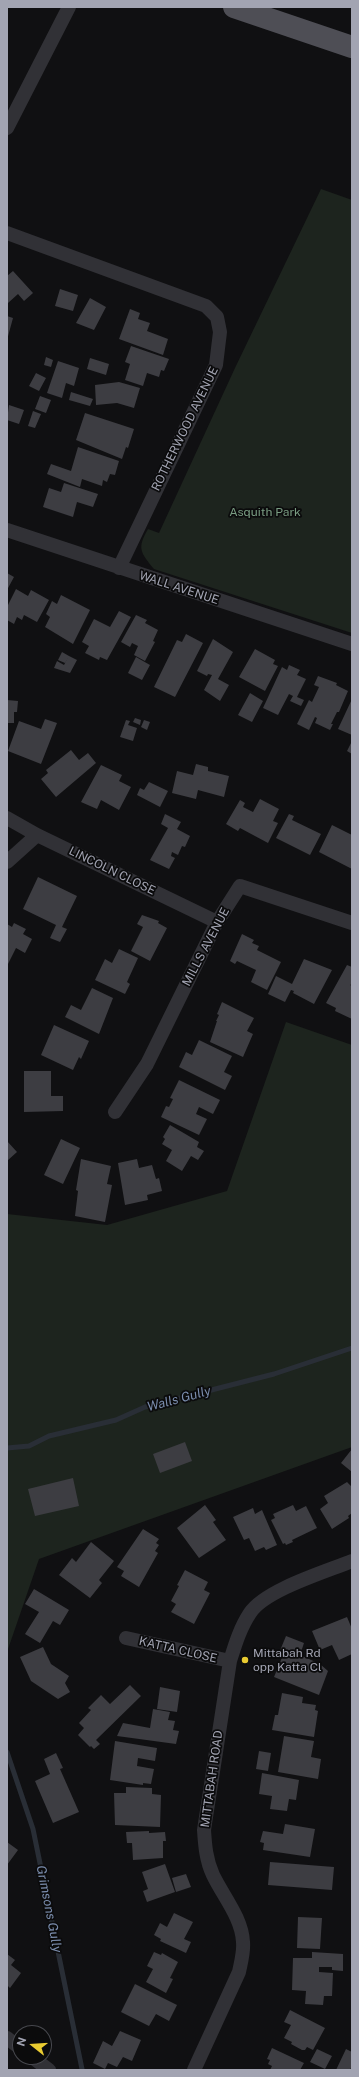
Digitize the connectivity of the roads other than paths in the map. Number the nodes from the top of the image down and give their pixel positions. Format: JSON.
{"nodes":[{"id":1,"x":69,"y":7,"type":"edge"},
{"id":2,"x":234,"y":7,"type":"edge"},
{"id":3,"x":352,"y":47,"type":"edge"},
{"id":4,"x":7,"y":128,"type":"edge"},
{"id":5,"x":7,"y":233,"type":"edge"},
{"id":6,"x":7,"y":530,"type":"edge"},
{"id":7,"x":119,"y":568,"type":"junction"},
{"id":8,"x":352,"y":644,"type":"edge"},
{"id":9,"x":7,"y":818,"type":"edge"},
{"id":10,"x":37,"y":835,"type":"junction"},
{"id":11,"x":7,"y":862,"type":"edge"},
{"id":12,"x":218,"y":922,"type":"junction"},
{"id":13,"x":352,"y":923,"type":"edge"},
{"id":14,"x":115,"y":1112,"type":"dead end"},
{"id":15,"x":352,"y":1561,"type":"edge"},
{"id":16,"x":126,"y":1638,"type":"dead end"},
{"id":17,"x":230,"y":1662,"type":"junction"},
{"id":18,"x":194,"y":2070,"type":"edge"}],
"edges":[{"from":1,"to":4,"type":"street"},
{"from":2,"to":3,"type":"main road"},
{"from":5,"to":7,"type":"street","name":"ROTHERWOOD AVENUE"},
{"from":6,"to":7,"type":"street","name":"WALL AVENUE"},
{"from":7,"to":8,"type":"street","name":"WALL AVENUE"},
{"from":9,"to":10,"type":"street","name":"LINCOLN CLOSE"},
{"from":10,"to":11,"type":"street"},
{"from":10,"to":12,"type":"street","name":"LINCOLN CLOSE"},
{"from":12,"to":13,"type":"street","name":"MILLS AVENUE"},
{"from":12,"to":14,"type":"street","name":"MILLS AVENUE"},
{"from":15,"to":17,"type":"street","name":"MITTABAH ROAD"},
{"from":16,"to":17,"type":"street","name":"KATTA CLOSE"},
{"from":17,"to":18,"type":"street","name":"MITTABAH ROAD"}]}
